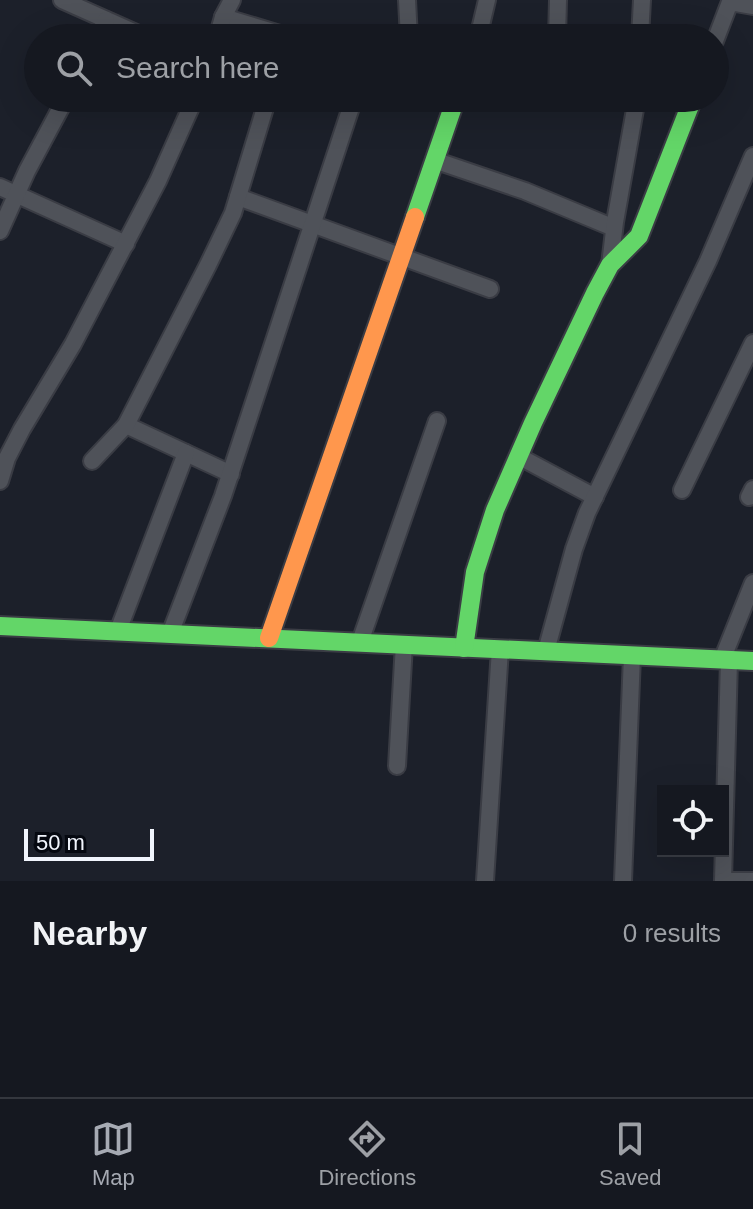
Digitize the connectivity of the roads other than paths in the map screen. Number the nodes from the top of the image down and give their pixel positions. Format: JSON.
{"nodes":[{"id":1,"x":62,"y":0,"type":"edge"},
{"id":2,"x":232,"y":0,"type":"edge"},
{"id":3,"x":407,"y":0,"type":"edge"},
{"id":4,"x":487,"y":0,"type":"edge"},
{"id":5,"x":558,"y":0,"type":"edge"},
{"id":6,"x":642,"y":0,"type":"edge"},
{"id":7,"x":753,"y":6,"type":"edge"},
{"id":8,"x":223,"y":17,"type":"junction"},
{"id":9,"x":106,"y":20,"type":"junction"},
{"id":10,"x":104,"y":24,"type":"edge"},
{"id":11,"x":115,"y":24,"type":"edge"},
{"id":12,"x":221,"y":24,"type":"edge"},
{"id":13,"x":246,"y":24,"type":"edge"},
{"id":14,"x":408,"y":24,"type":"edge"},
{"id":15,"x":481,"y":24,"type":"edge"},
{"id":16,"x":557,"y":24,"type":"edge"},
{"id":17,"x":641,"y":24,"type":"edge"},
{"id":18,"x":722,"y":24,"type":"edge"},
{"id":19,"x":59,"y":112,"type":"edge"},
{"id":20,"x":189,"y":112,"type":"edge"},
{"id":21,"x":264,"y":112,"type":"edge"},
{"id":22,"x":349,"y":112,"type":"edge"},
{"id":23,"x":451,"y":112,"type":"edge"},
{"id":24,"x":635,"y":112,"type":"edge"},
{"id":25,"x":688,"y":112,"type":"edge"},
{"id":26,"x":753,"y":156,"type":"edge"},
{"id":27,"x":434,"y":160,"type":"junction"},
{"id":28,"x":0,"y":187,"type":"edge"},
{"id":29,"x":17,"y":195,"type":"junction"},
{"id":30,"x":238,"y":197,"type":"junction"},
{"id":31,"x":313,"y":224,"type":"junction"},
{"id":32,"x":614,"y":228,"type":"junction"},
{"id":33,"x":0,"y":231,"type":"edge"},
{"id":34,"x":126,"y":244,"type":"junction"},
{"id":35,"x":402,"y":255,"type":"junction"},
{"id":36,"x":610,"y":265,"type":"junction"},
{"id":37,"x":490,"y":289,"type":"dead end"},
{"id":38,"x":753,"y":343,"type":"edge"},
{"id":39,"x":437,"y":421,"type":"dead end"},
{"id":40,"x":126,"y":425,"type":"junction"},
{"id":41,"x":186,"y":453,"type":"junction"},
{"id":42,"x":518,"y":456,"type":"junction"},
{"id":43,"x":92,"y":461,"type":"dead end"},
{"id":44,"x":231,"y":474,"type":"junction"},
{"id":45,"x":0,"y":481,"type":"edge"},
{"id":46,"x":682,"y":490,"type":"dead end"},
{"id":47,"x":595,"y":497,"type":"junction"},
{"id":48,"x":753,"y":583,"type":"edge"},
{"id":49,"x":0,"y":626,"type":"edge"},
{"id":50,"x":118,"y":631,"type":"junction"},
{"id":51,"x":170,"y":634,"type":"junction"},
{"id":52,"x":269,"y":638,"type":"junction"},
{"id":53,"x":360,"y":642,"type":"junction"},
{"id":54,"x":404,"y":644,"type":"junction"},
{"id":55,"x":464,"y":648,"type":"junction"},
{"id":56,"x":500,"y":649,"type":"junction"},
{"id":57,"x":546,"y":651,"type":"junction"},
{"id":58,"x":632,"y":656,"type":"junction"},
{"id":59,"x":726,"y":660,"type":"junction"},
{"id":60,"x":753,"y":661,"type":"edge"},
{"id":61,"x":397,"y":766,"type":"dead end"},
{"id":62,"x":485,"y":881,"type":"edge"},
{"id":63,"x":623,"y":881,"type":"edge"},
{"id":64,"x":723,"y":881,"type":"edge"},
{"id":65,"x":753,"y":881,"type":"edge"}],
"edges":[{"from":1,"to":9,"type":"street"},
{"from":2,"to":8,"type":"street"},
{"from":3,"to":14,"type":"street"},
{"from":4,"to":15,"type":"street"},
{"from":5,"to":16,"type":"street"},
{"from":6,"to":17,"type":"street"},
{"from":7,"to":18,"type":"street"},
{"from":8,"to":12,"type":"street"},
{"from":8,"to":13,"type":"street"},
{"from":9,"to":10,"type":"street"},
{"from":9,"to":11,"type":"street"},
{"from":19,"to":29,"type":"street"},
{"from":20,"to":34,"type":"street"},
{"from":21,"to":30,"type":"street"},
{"from":22,"to":31,"type":"street"},
{"from":23,"to":27,"type":"street"},
{"from":24,"to":32,"type":"street"},
{"from":25,"to":36,"type":"street"},
{"from":26,"to":47,"type":"street"},
{"from":27,"to":32,"type":"street"},
{"from":27,"to":35,"type":"street"},
{"from":28,"to":29,"type":"street"},
{"from":29,"to":33,"type":"street"},
{"from":29,"to":34,"type":"street"},
{"from":30,"to":31,"type":"street"},
{"from":30,"to":40,"type":"street"},
{"from":31,"to":35,"type":"street"},
{"from":31,"to":44,"type":"street"},
{"from":32,"to":36,"type":"street"},
{"from":34,"to":45,"type":"street"},
{"from":35,"to":37,"type":"street"},
{"from":35,"to":52,"type":"street"},
{"from":36,"to":42,"type":"street"},
{"from":38,"to":46,"type":"street"},
{"from":39,"to":53,"type":"street"},
{"from":40,"to":41,"type":"street"},
{"from":40,"to":43,"type":"street"},
{"from":41,"to":44,"type":"street"},
{"from":41,"to":50,"type":"street"},
{"from":42,"to":47,"type":"street"},
{"from":42,"to":55,"type":"street"},
{"from":44,"to":51,"type":"street"},
{"from":47,"to":57,"type":"street"},
{"from":48,"to":59,"type":"street"},
{"from":49,"to":50,"type":"street"},
{"from":50,"to":51,"type":"street"},
{"from":51,"to":52,"type":"street"},
{"from":52,"to":53,"type":"street"},
{"from":53,"to":54,"type":"street"},
{"from":54,"to":55,"type":"street"},
{"from":54,"to":61,"type":"street"},
{"from":55,"to":56,"type":"street"},
{"from":56,"to":57,"type":"street"},
{"from":56,"to":62,"type":"street"},
{"from":57,"to":58,"type":"street"},
{"from":58,"to":59,"type":"street"},
{"from":58,"to":63,"type":"street"},
{"from":59,"to":60,"type":"street"},
{"from":59,"to":64,"type":"street"},
{"from":64,"to":65,"type":"street"}]}
